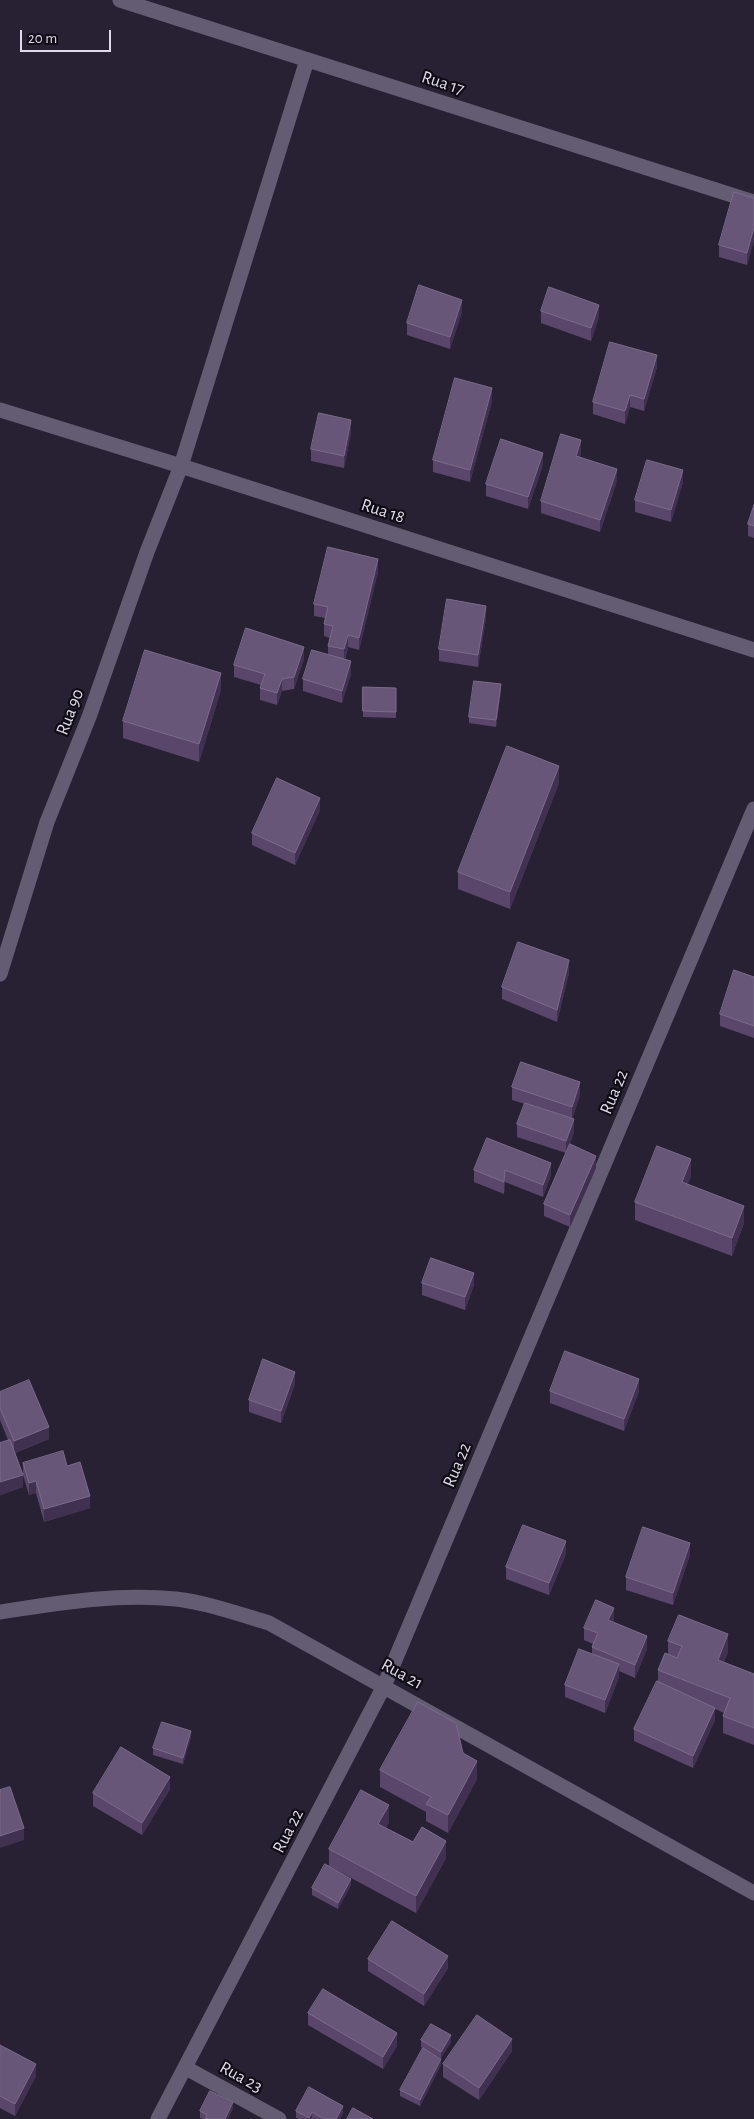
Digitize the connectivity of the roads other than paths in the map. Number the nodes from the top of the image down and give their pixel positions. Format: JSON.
{"nodes":[{"id":1,"x":120,"y":0,"type":"edge"},
{"id":2,"x":307,"y":60,"type":"junction"},
{"id":3,"x":754,"y":202,"type":"edge"},
{"id":4,"x":0,"y":410,"type":"edge"},
{"id":5,"x":181,"y":466,"type":"junction"},
{"id":6,"x":754,"y":650,"type":"edge"},
{"id":7,"x":754,"y":809,"type":"edge"},
{"id":8,"x":0,"y":974,"type":"edge"},
{"id":9,"x":0,"y":1612,"type":"edge"},
{"id":10,"x":384,"y":1686,"type":"junction"},
{"id":11,"x":754,"y":1893,"type":"edge"},
{"id":12,"x":186,"y":2068,"type":"junction"},
{"id":13,"x":158,"y":2119,"type":"edge"},
{"id":14,"x":278,"y":2119,"type":"edge"}],
"edges":[{"from":1,"to":2,"type":"street","name":"Rua 17"},
{"from":2,"to":3,"type":"street","name":"Rua 17"},
{"from":2,"to":5,"type":"street","name":"Rua 90"},
{"from":4,"to":5,"type":"street","name":"Rua 18"},
{"from":5,"to":6,"type":"street","name":"Rua 18"},
{"from":5,"to":8,"type":"street","name":"Rua 90"},
{"from":7,"to":10,"type":"street","name":"Rua 22"},
{"from":9,"to":10,"type":"street","name":"Rua 21"},
{"from":10,"to":11,"type":"street","name":"Rua 21"},
{"from":10,"to":12,"type":"street","name":"Rua 22"},
{"from":12,"to":13,"type":"street","name":"Rua 22"},
{"from":12,"to":14,"type":"street","name":"Rua 23"}]}
